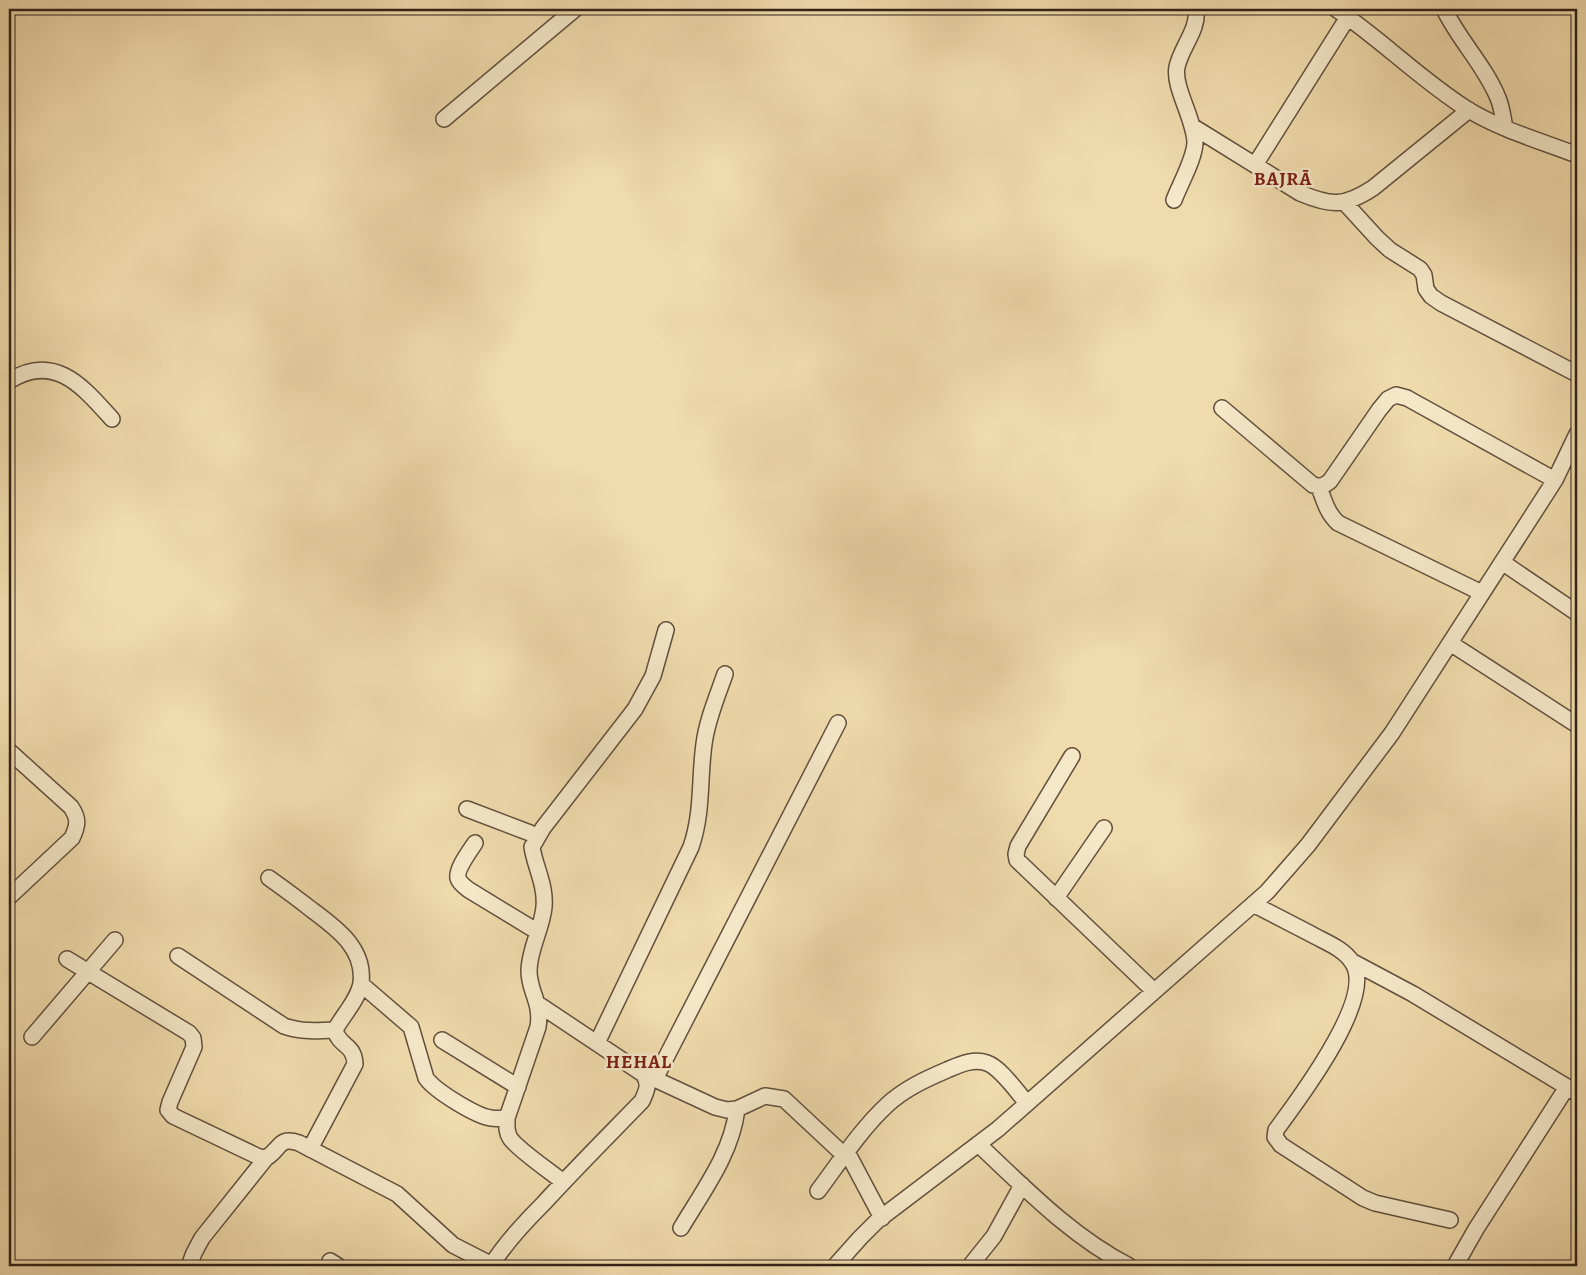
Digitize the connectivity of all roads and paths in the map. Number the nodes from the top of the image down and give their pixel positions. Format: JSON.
{"nodes":[{"id":1,"x":575,"y":9,"type":"edge"},
{"id":2,"x":1196,"y":9,"type":"edge"},
{"id":3,"x":1444,"y":9,"type":"edge"},
{"id":4,"x":1342,"y":13,"type":"edge"},
{"id":5,"x":1469,"y":110,"type":"junction"},
{"id":6,"x":444,"y":119,"type":"dead end"},
{"id":7,"x":1192,"y":126,"type":"junction"},
{"id":8,"x":1505,"y":128,"type":"junction"},
{"id":9,"x":1577,"y":155,"type":"edge"},
{"id":10,"x":1255,"y":165,"type":"junction"},
{"id":11,"x":1174,"y":200,"type":"dead end"},
{"id":12,"x":1345,"y":203,"type":"junction"},
{"id":13,"x":1577,"y":374,"type":"edge"},
{"id":14,"x":9,"y":382,"type":"edge"},
{"id":15,"x":1222,"y":408,"type":"dead end"},
{"id":16,"x":112,"y":419,"type":"dead end"},
{"id":17,"x":1577,"y":434,"type":"edge"},
{"id":18,"x":1555,"y":480,"type":"junction"},
{"id":19,"x":1319,"y":486,"type":"junction"},
{"id":20,"x":1502,"y":562,"type":"junction"},
{"id":21,"x":1482,"y":593,"type":"junction"},
{"id":22,"x":1577,"y":613,"type":"edge"},
{"id":23,"x":666,"y":630,"type":"dead end"},
{"id":24,"x":1450,"y":642,"type":"junction"},
{"id":25,"x":725,"y":674,"type":"dead end"},
{"id":26,"x":838,"y":723,"type":"dead end"},
{"id":27,"x":1577,"y":725,"type":"edge"},
{"id":28,"x":9,"y":751,"type":"edge"},
{"id":29,"x":1072,"y":756,"type":"dead end"},
{"id":30,"x":467,"y":809,"type":"dead end"},
{"id":31,"x":1104,"y":828,"type":"dead end"},
{"id":32,"x":536,"y":838,"type":"junction"},
{"id":33,"x":475,"y":844,"type":"dead end"},
{"id":34,"x":269,"y":878,"type":"dead end"},
{"id":35,"x":9,"y":897,"type":"edge"},
{"id":36,"x":1056,"y":898,"type":"junction"},
{"id":37,"x":1253,"y":904,"type":"junction"},
{"id":38,"x":538,"y":932,"type":"junction"},
{"id":39,"x":115,"y":940,"type":"dead end"},
{"id":40,"x":178,"y":956,"type":"dead end"},
{"id":41,"x":67,"y":959,"type":"dead end"},
{"id":42,"x":1353,"y":962,"type":"junction"},
{"id":43,"x":88,"y":972,"type":"junction"},
{"id":44,"x":361,"y":984,"type":"junction"},
{"id":45,"x":1154,"y":991,"type":"junction"},
{"id":46,"x":538,"y":1004,"type":"junction"},
{"id":47,"x":335,"y":1030,"type":"junction"},
{"id":48,"x":32,"y":1037,"type":"dead end"},
{"id":49,"x":442,"y":1040,"type":"dead end"},
{"id":50,"x":597,"y":1043,"type":"junction"},
{"id":51,"x":649,"y":1076,"type":"junction"},
{"id":52,"x":518,"y":1087,"type":"junction"},
{"id":53,"x":1572,"y":1090,"type":"edge"},
{"id":54,"x":1027,"y":1103,"type":"junction"},
{"id":55,"x":737,"y":1109,"type":"junction"},
{"id":56,"x":507,"y":1118,"type":"junction"},
{"id":57,"x":978,"y":1144,"type":"junction"},
{"id":58,"x":310,"y":1149,"type":"junction"},
{"id":59,"x":845,"y":1154,"type":"junction"},
{"id":60,"x":266,"y":1158,"type":"junction"},
{"id":61,"x":563,"y":1182,"type":"junction"},
{"id":62,"x":1022,"y":1185,"type":"junction"},
{"id":63,"x":818,"y":1191,"type":"dead end"},
{"id":64,"x":882,"y":1218,"type":"junction"},
{"id":65,"x":1450,"y":1220,"type":"dead end"},
{"id":66,"x":681,"y":1228,"type":"dead end"},
{"id":67,"x":189,"y":1266,"type":"edge"},
{"id":68,"x":491,"y":1266,"type":"edge"},
{"id":69,"x":835,"y":1266,"type":"edge"},
{"id":70,"x":970,"y":1266,"type":"edge"},
{"id":71,"x":1129,"y":1266,"type":"edge"},
{"id":72,"x":1455,"y":1266,"type":"edge"}],
"edges":[{"from":1,"to":6,"type":"street"},
{"from":2,"to":7,"type":"street"},
{"from":3,"to":8,"type":"street"},
{"from":4,"to":5,"type":"street"},
{"from":4,"to":10,"type":"street"},
{"from":5,"to":8,"type":"street"},
{"from":5,"to":12,"type":"street"},
{"from":7,"to":10,"type":"street"},
{"from":7,"to":11,"type":"street"},
{"from":8,"to":9,"type":"street"},
{"from":10,"to":12,"type":"street"},
{"from":12,"to":13,"type":"street"},
{"from":14,"to":16,"type":"street"},
{"from":15,"to":19,"type":"street"},
{"from":17,"to":18,"type":"street"},
{"from":18,"to":19,"type":"street"},
{"from":18,"to":20,"type":"street"},
{"from":19,"to":21,"type":"street"},
{"from":20,"to":21,"type":"street"},
{"from":20,"to":22,"type":"street"},
{"from":21,"to":24,"type":"street"},
{"from":23,"to":32,"type":"street"},
{"from":24,"to":27,"type":"street"},
{"from":24,"to":37,"type":"street"},
{"from":25,"to":50,"type":"street"},
{"from":26,"to":51,"type":"street"},
{"from":28,"to":35,"type":"street"},
{"from":29,"to":36,"type":"street"},
{"from":30,"to":32,"type":"street"},
{"from":31,"to":36,"type":"street"},
{"from":32,"to":38,"type":"street"},
{"from":33,"to":38,"type":"street"},
{"from":34,"to":44,"type":"street"},
{"from":36,"to":45,"type":"street"},
{"from":37,"to":42,"type":"street"},
{"from":37,"to":45,"type":"street"},
{"from":38,"to":46,"type":"street"},
{"from":39,"to":43,"type":"street"},
{"from":40,"to":47,"type":"street"},
{"from":41,"to":43,"type":"street"},
{"from":42,"to":53,"type":"street"},
{"from":42,"to":65,"type":"street"},
{"from":43,"to":48,"type":"street"},
{"from":43,"to":60,"type":"street"},
{"from":44,"to":47,"type":"street"},
{"from":44,"to":56,"type":"street"},
{"from":45,"to":54,"type":"street"},
{"from":46,"to":50,"type":"street"},
{"from":46,"to":52,"type":"street"},
{"from":47,"to":58,"type":"street"},
{"from":49,"to":52,"type":"street"},
{"from":50,"to":51,"type":"street"},
{"from":51,"to":55,"type":"street"},
{"from":51,"to":61,"type":"street"},
{"from":52,"to":56,"type":"street"},
{"from":53,"to":72,"type":"street"},
{"from":54,"to":57,"type":"street"},
{"from":54,"to":59,"type":"street"},
{"from":55,"to":59,"type":"street"},
{"from":55,"to":66,"type":"street"},
{"from":56,"to":61,"type":"street"},
{"from":57,"to":62,"type":"street"},
{"from":57,"to":64,"type":"street"},
{"from":58,"to":60,"type":"street"},
{"from":58,"to":68,"type":"street"},
{"from":59,"to":63,"type":"street"},
{"from":59,"to":64,"type":"street"},
{"from":60,"to":67,"type":"street"},
{"from":61,"to":68,"type":"street"},
{"from":62,"to":70,"type":"street"},
{"from":62,"to":71,"type":"street"},
{"from":64,"to":69,"type":"street"}]}
